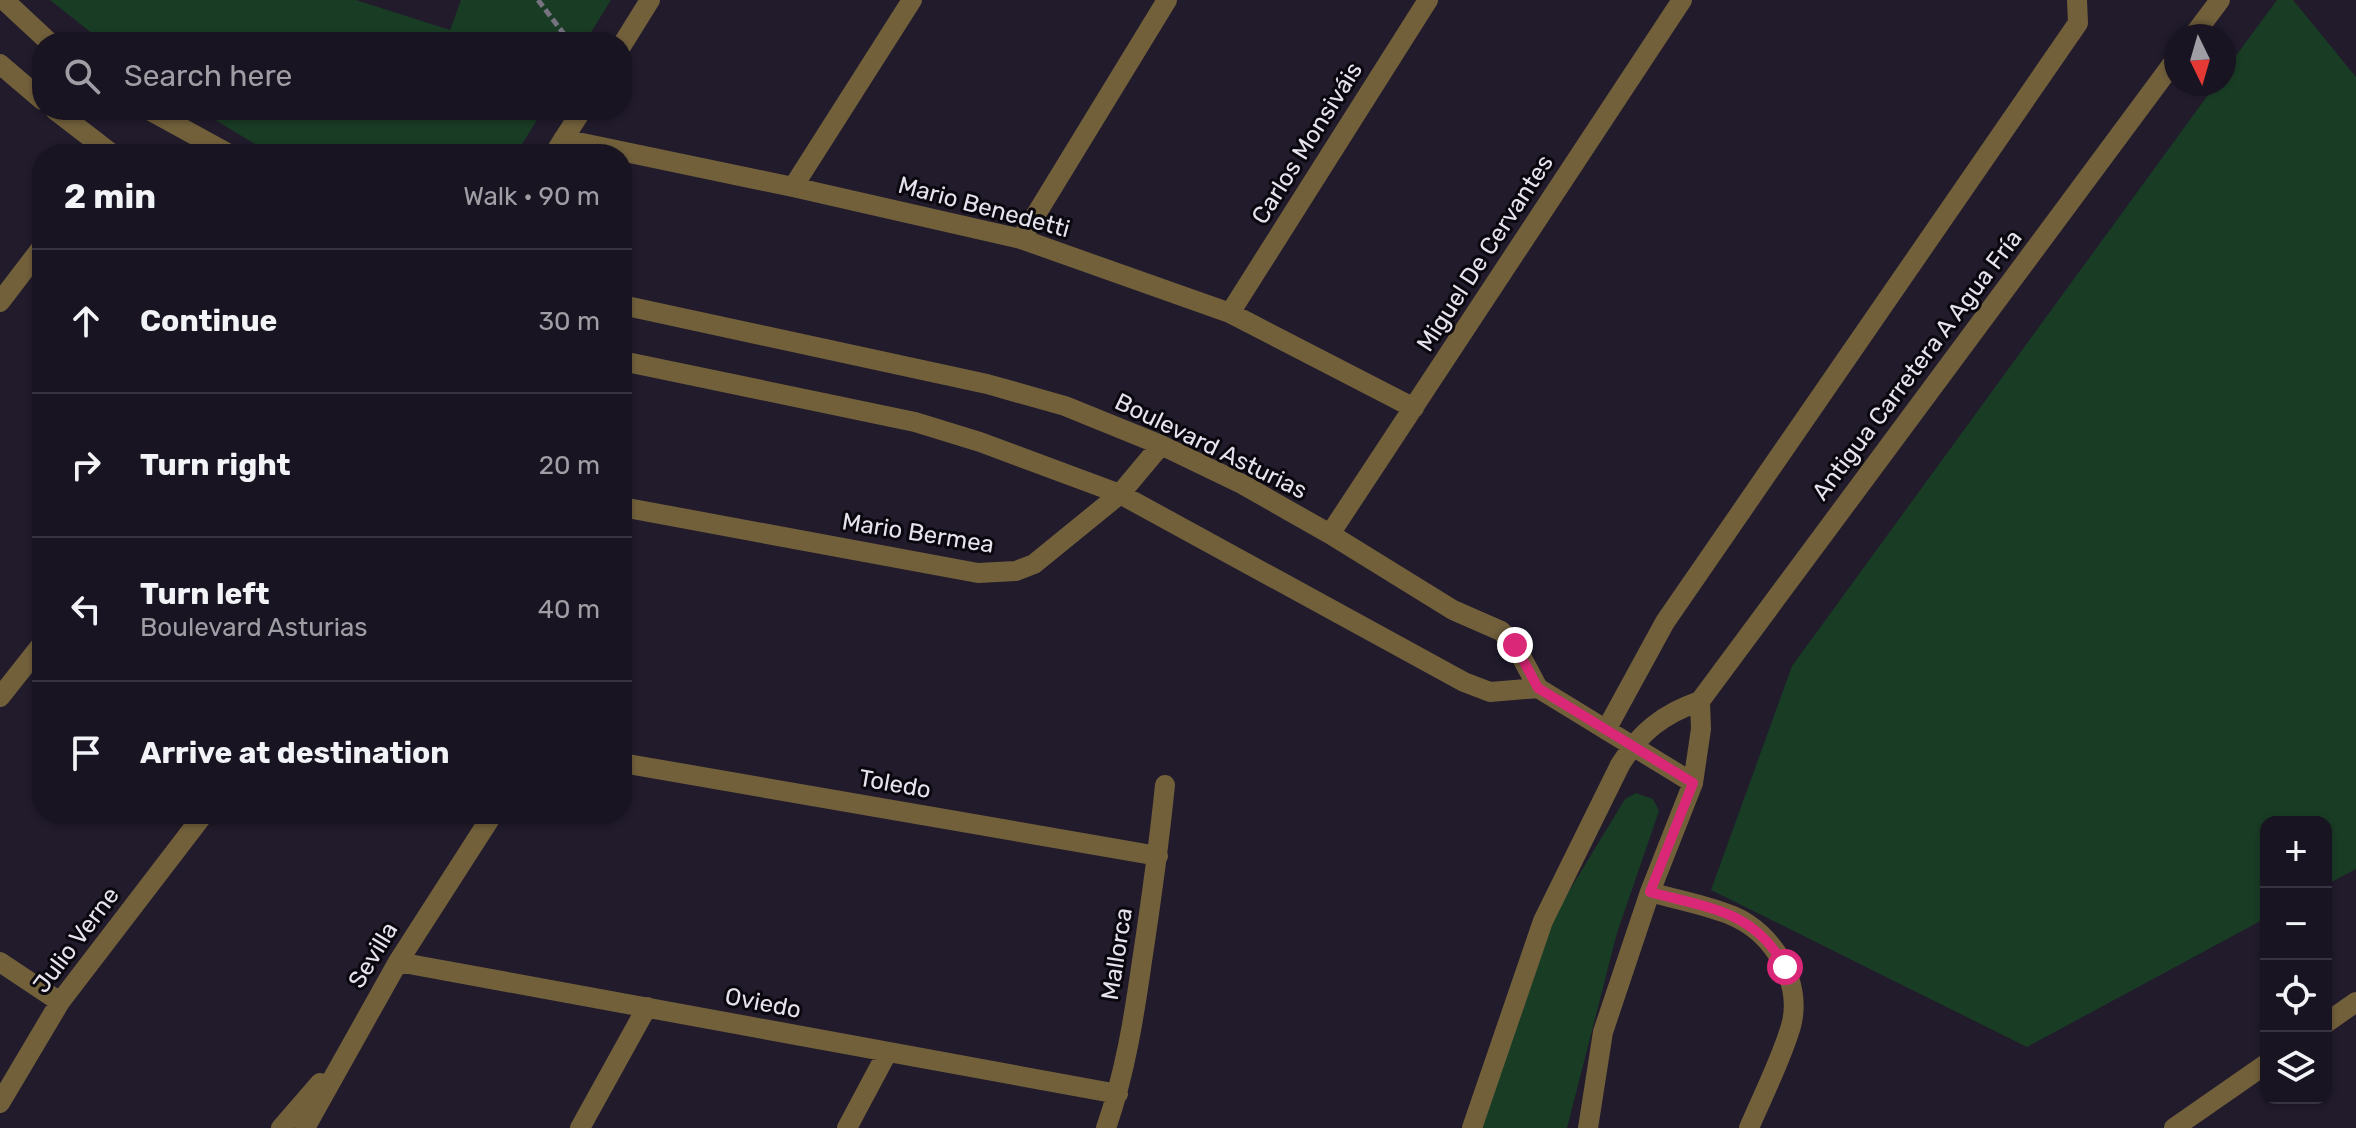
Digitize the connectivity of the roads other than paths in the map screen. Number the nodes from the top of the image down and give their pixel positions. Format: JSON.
{"nodes":[{"id":1,"x":4,"y":0,"type":"edge"},
{"id":2,"x":650,"y":0,"type":"edge"},
{"id":3,"x":912,"y":0,"type":"edge"},
{"id":4,"x":1167,"y":0,"type":"edge"},
{"id":5,"x":1428,"y":0,"type":"edge"},
{"id":6,"x":1682,"y":0,"type":"edge"},
{"id":7,"x":2077,"y":0,"type":"edge"},
{"id":8,"x":2220,"y":0,"type":"edge"},
{"id":9,"x":2202,"y":24,"type":"edge"},
{"id":10,"x":38,"y":32,"type":"edge"},
{"id":11,"x":630,"y":32,"type":"edge"},
{"id":12,"x":0,"y":64,"type":"edge"},
{"id":13,"x":2164,"y":75,"type":"edge"},
{"id":14,"x":32,"y":91,"type":"edge"},
{"id":15,"x":68,"y":120,"type":"edge"},
{"id":16,"x":167,"y":120,"type":"edge"},
{"id":17,"x":576,"y":120,"type":"edge"},
{"id":18,"x":99,"y":144,"type":"edge"},
{"id":19,"x":211,"y":144,"type":"edge"},
{"id":20,"x":561,"y":144,"type":"edge"},
{"id":21,"x":632,"y":159,"type":"edge"},
{"id":22,"x":793,"y":187,"type":"junction"},
{"id":23,"x":1021,"y":239,"type":"junction"},
{"id":24,"x":32,"y":260,"type":"edge"},
{"id":25,"x":0,"y":302,"type":"edge"},
{"id":26,"x":632,"y":307,"type":"edge"},
{"id":27,"x":1230,"y":313,"type":"junction"},
{"id":28,"x":632,"y":363,"type":"edge"},
{"id":29,"x":1414,"y":408,"type":"junction"},
{"id":30,"x":1161,"y":445,"type":"junction"},
{"id":31,"x":1120,"y":494,"type":"junction"},
{"id":32,"x":632,"y":509,"type":"edge"},
{"id":33,"x":1330,"y":534,"type":"junction"},
{"id":34,"x":32,"y":657,"type":"edge"},
{"id":35,"x":1538,"y":688,"type":"junction"},
{"id":36,"x":0,"y":697,"type":"edge"},
{"id":37,"x":1700,"y":701,"type":"junction"},
{"id":38,"x":1606,"y":730,"type":"junction"},
{"id":39,"x":1632,"y":746,"type":"junction"},
{"id":40,"x":632,"y":765,"type":"edge"},
{"id":41,"x":1693,"y":783,"type":"junction"},
{"id":42,"x":1165,"y":785,"type":"dead end"},
{"id":43,"x":196,"y":824,"type":"edge"},
{"id":44,"x":487,"y":824,"type":"edge"},
{"id":45,"x":1158,"y":856,"type":"junction"},
{"id":46,"x":1650,"y":892,"type":"junction"},
{"id":47,"x":0,"y":962,"type":"edge"},
{"id":48,"x":398,"y":962,"type":"junction"},
{"id":49,"x":60,"y":1002,"type":"junction"},
{"id":50,"x":2356,"y":1002,"type":"edge"},
{"id":51,"x":647,"y":1007,"type":"junction"},
{"id":52,"x":2332,"y":1019,"type":"edge"},
{"id":53,"x":347,"y":1053,"type":"junction"},
{"id":54,"x":887,"y":1053,"type":"junction"},
{"id":55,"x":2260,"y":1068,"type":"edge"},
{"id":56,"x":1118,"y":1094,"type":"junction"},
{"id":57,"x":0,"y":1103,"type":"edge"},
{"id":58,"x":281,"y":1128,"type":"edge"},
{"id":59,"x":305,"y":1128,"type":"edge"},
{"id":60,"x":580,"y":1128,"type":"edge"},
{"id":61,"x":847,"y":1128,"type":"edge"},
{"id":62,"x":1106,"y":1128,"type":"edge"},
{"id":63,"x":1472,"y":1128,"type":"edge"},
{"id":64,"x":1588,"y":1128,"type":"edge"},
{"id":65,"x":1749,"y":1128,"type":"edge"},
{"id":66,"x":2174,"y":1128,"type":"edge"}],
"edges":[{"from":1,"to":10,"type":"street"},
{"from":2,"to":11,"type":"street"},
{"from":3,"to":22,"type":"street"},
{"from":4,"to":23,"type":"street"},
{"from":5,"to":27,"type":"street","name":"Carlos Monsiváis"},
{"from":6,"to":29,"type":"street","name":"Miguel De Cervantes"},
{"from":7,"to":38,"type":"street"},
{"from":8,"to":9,"type":"street"},
{"from":12,"to":14,"type":"street"},
{"from":13,"to":37,"type":"street","name":"Antigua Carretera A Agua Fría"},
{"from":15,"to":18,"type":"street"},
{"from":16,"to":19,"type":"street"},
{"from":17,"to":20,"type":"street"},
{"from":21,"to":22,"type":"street","name":"Mario Benedetti"},
{"from":22,"to":23,"type":"street","name":"Mario Benedetti"},
{"from":23,"to":27,"type":"street","name":"Mario Benedetti"},
{"from":24,"to":25,"type":"street"},
{"from":26,"to":30,"type":"street","name":"Boulevard Asturias"},
{"from":27,"to":29,"type":"street","name":"Mario Benedetti"},
{"from":28,"to":31,"type":"street"},
{"from":29,"to":33,"type":"street","name":"Miguel De Cervantes"},
{"from":30,"to":31,"type":"street","name":"Mario Bermea"},
{"from":30,"to":33,"type":"street","name":"Boulevard Asturias"},
{"from":31,"to":32,"type":"street","name":"Mario Bermea"},
{"from":31,"to":35,"type":"street"},
{"from":33,"to":35,"type":"street","name":"Boulevard Asturias"},
{"from":34,"to":36,"type":"street"},
{"from":35,"to":38,"type":"street"},
{"from":37,"to":39,"type":"street"},
{"from":37,"to":41,"type":"street"},
{"from":38,"to":39,"type":"street"},
{"from":39,"to":41,"type":"street"},
{"from":39,"to":63,"type":"street"},
{"from":40,"to":45,"type":"street","name":"Toledo"},
{"from":41,"to":46,"type":"street"},
{"from":42,"to":45,"type":"street","name":"Mallorca"},
{"from":43,"to":49,"type":"street","name":"Julio Verne"},
{"from":44,"to":48,"type":"street","name":"Sevilla"},
{"from":45,"to":56,"type":"street","name":"Mallorca"},
{"from":46,"to":64,"type":"street"},
{"from":46,"to":65,"type":"street"},
{"from":47,"to":49,"type":"street"},
{"from":48,"to":51,"type":"street","name":"Oviedo"},
{"from":48,"to":53,"type":"street","name":"Sevilla"},
{"from":49,"to":57,"type":"street","name":"Julio Verne"},
{"from":50,"to":52,"type":"street"},
{"from":51,"to":54,"type":"street","name":"Oviedo"},
{"from":51,"to":60,"type":"street"},
{"from":53,"to":58,"type":"street"},
{"from":53,"to":59,"type":"street","name":"Sevilla"},
{"from":54,"to":56,"type":"street","name":"Oviedo"},
{"from":54,"to":61,"type":"street"},
{"from":55,"to":66,"type":"street"},
{"from":56,"to":62,"type":"street","name":"Mallorca"}]}
